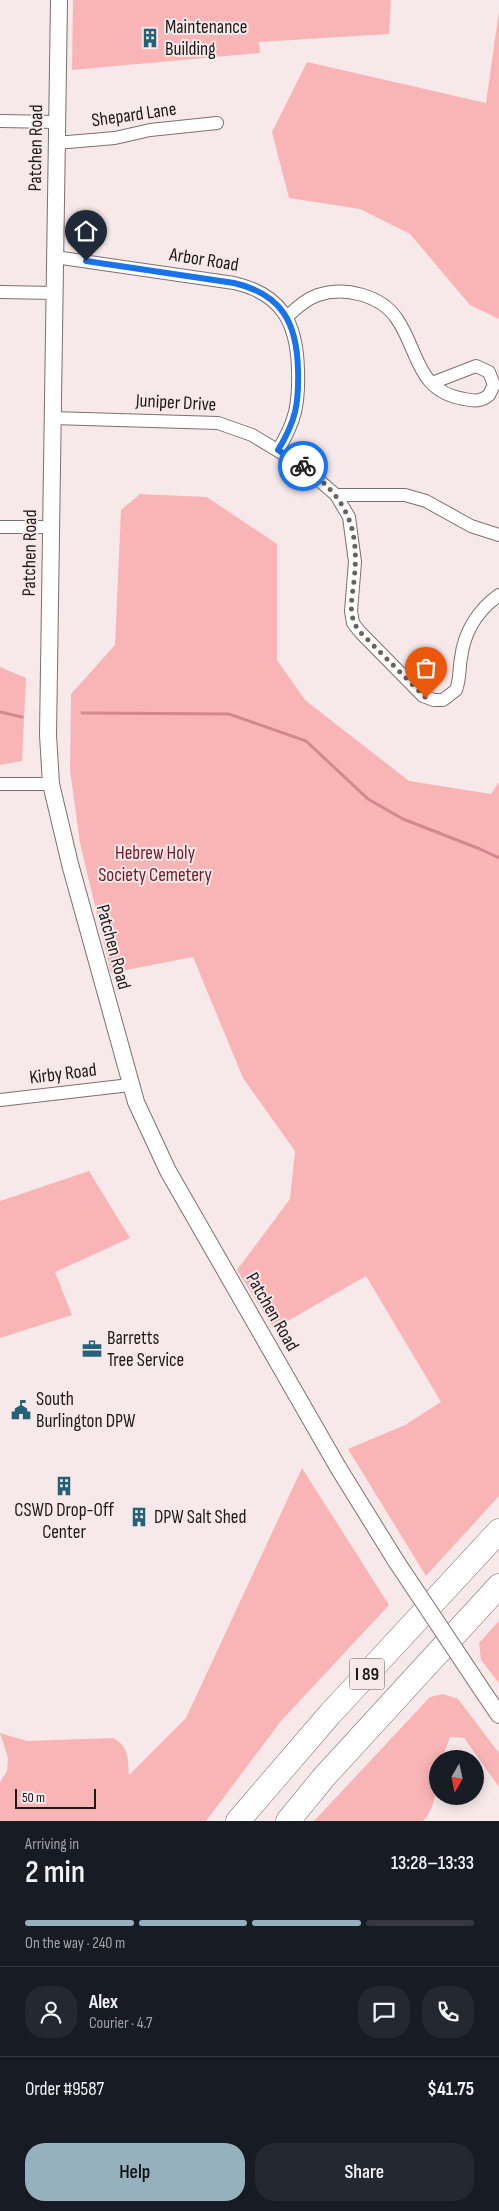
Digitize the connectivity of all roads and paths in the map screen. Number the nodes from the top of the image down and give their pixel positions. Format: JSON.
{"nodes":[{"id":1,"x":59,"y":0,"type":"edge"},
{"id":2,"x":0,"y":121,"type":"edge"},
{"id":3,"x":57,"y":122,"type":"junction"},
{"id":4,"x":217,"y":122,"type":"dead end"},
{"id":5,"x":56,"y":143,"type":"junction"},
{"id":6,"x":55,"y":257,"type":"junction"},
{"id":7,"x":0,"y":292,"type":"edge"},
{"id":8,"x":54,"y":293,"type":"junction"},
{"id":9,"x":287,"y":317,"type":"junction"},
{"id":10,"x":432,"y":383,"type":"dead end"},
{"id":11,"x":52,"y":418,"type":"junction"},
{"id":12,"x":278,"y":450,"type":"junction"},
{"id":13,"x":336,"y":495,"type":"junction"},
{"id":14,"x":0,"y":526,"type":"edge"},
{"id":15,"x":51,"y":527,"type":"junction"},
{"id":16,"x":499,"y":535,"type":"edge"},
{"id":17,"x":499,"y":595,"type":"edge"},
{"id":18,"x":0,"y":784,"type":"edge"},
{"id":19,"x":50,"y":784,"type":"junction"},
{"id":20,"x":130,"y":1085,"type":"junction"},
{"id":21,"x":0,"y":1100,"type":"edge"},
{"id":22,"x":499,"y":1531,"type":"edge"},
{"id":23,"x":499,"y":1586,"type":"edge"},
{"id":24,"x":499,"y":1715,"type":"edge"},
{"id":25,"x":238,"y":1821,"type":"edge"},
{"id":26,"x":288,"y":1821,"type":"edge"}],
"edges":[{"from":1,"to":3,"type":"street","name":"Patchen Road"},
{"from":2,"to":3,"type":"street"},
{"from":3,"to":5,"type":"street","name":"Patchen Road"},
{"from":4,"to":5,"type":"street","name":"Shepard Lane"},
{"from":5,"to":6,"type":"street","name":"Patchen Road"},
{"from":6,"to":8,"type":"street","name":"Patchen Road"},
{"from":6,"to":9,"type":"street","name":"Arbor Road"},
{"from":7,"to":8,"type":"street"},
{"from":8,"to":11,"type":"street","name":"Patchen Road"},
{"from":9,"to":10,"type":"street"},
{"from":9,"to":12,"type":"street","name":"Arbor Road"},
{"from":11,"to":12,"type":"street","name":"Juniper Drive"},
{"from":11,"to":15,"type":"street","name":"Patchen Road"},
{"from":12,"to":13,"type":"street","name":"Juniper Drive"},
{"from":13,"to":16,"type":"street"},
{"from":13,"to":17,"type":"street","name":"Juniper Drive"},
{"from":14,"to":15,"type":"street"},
{"from":15,"to":19,"type":"street","name":"Patchen Road"},
{"from":18,"to":19,"type":"street"},
{"from":19,"to":20,"type":"street","name":"Patchen Road"},
{"from":20,"to":21,"type":"street","name":"Kirby Road"},
{"from":20,"to":24,"type":"street","name":"Patchen Road","bridge":true},
{"from":22,"to":25,"type":"highway","number":"I 89"},
{"from":23,"to":26,"type":"highway","number":"I 89"}]}
